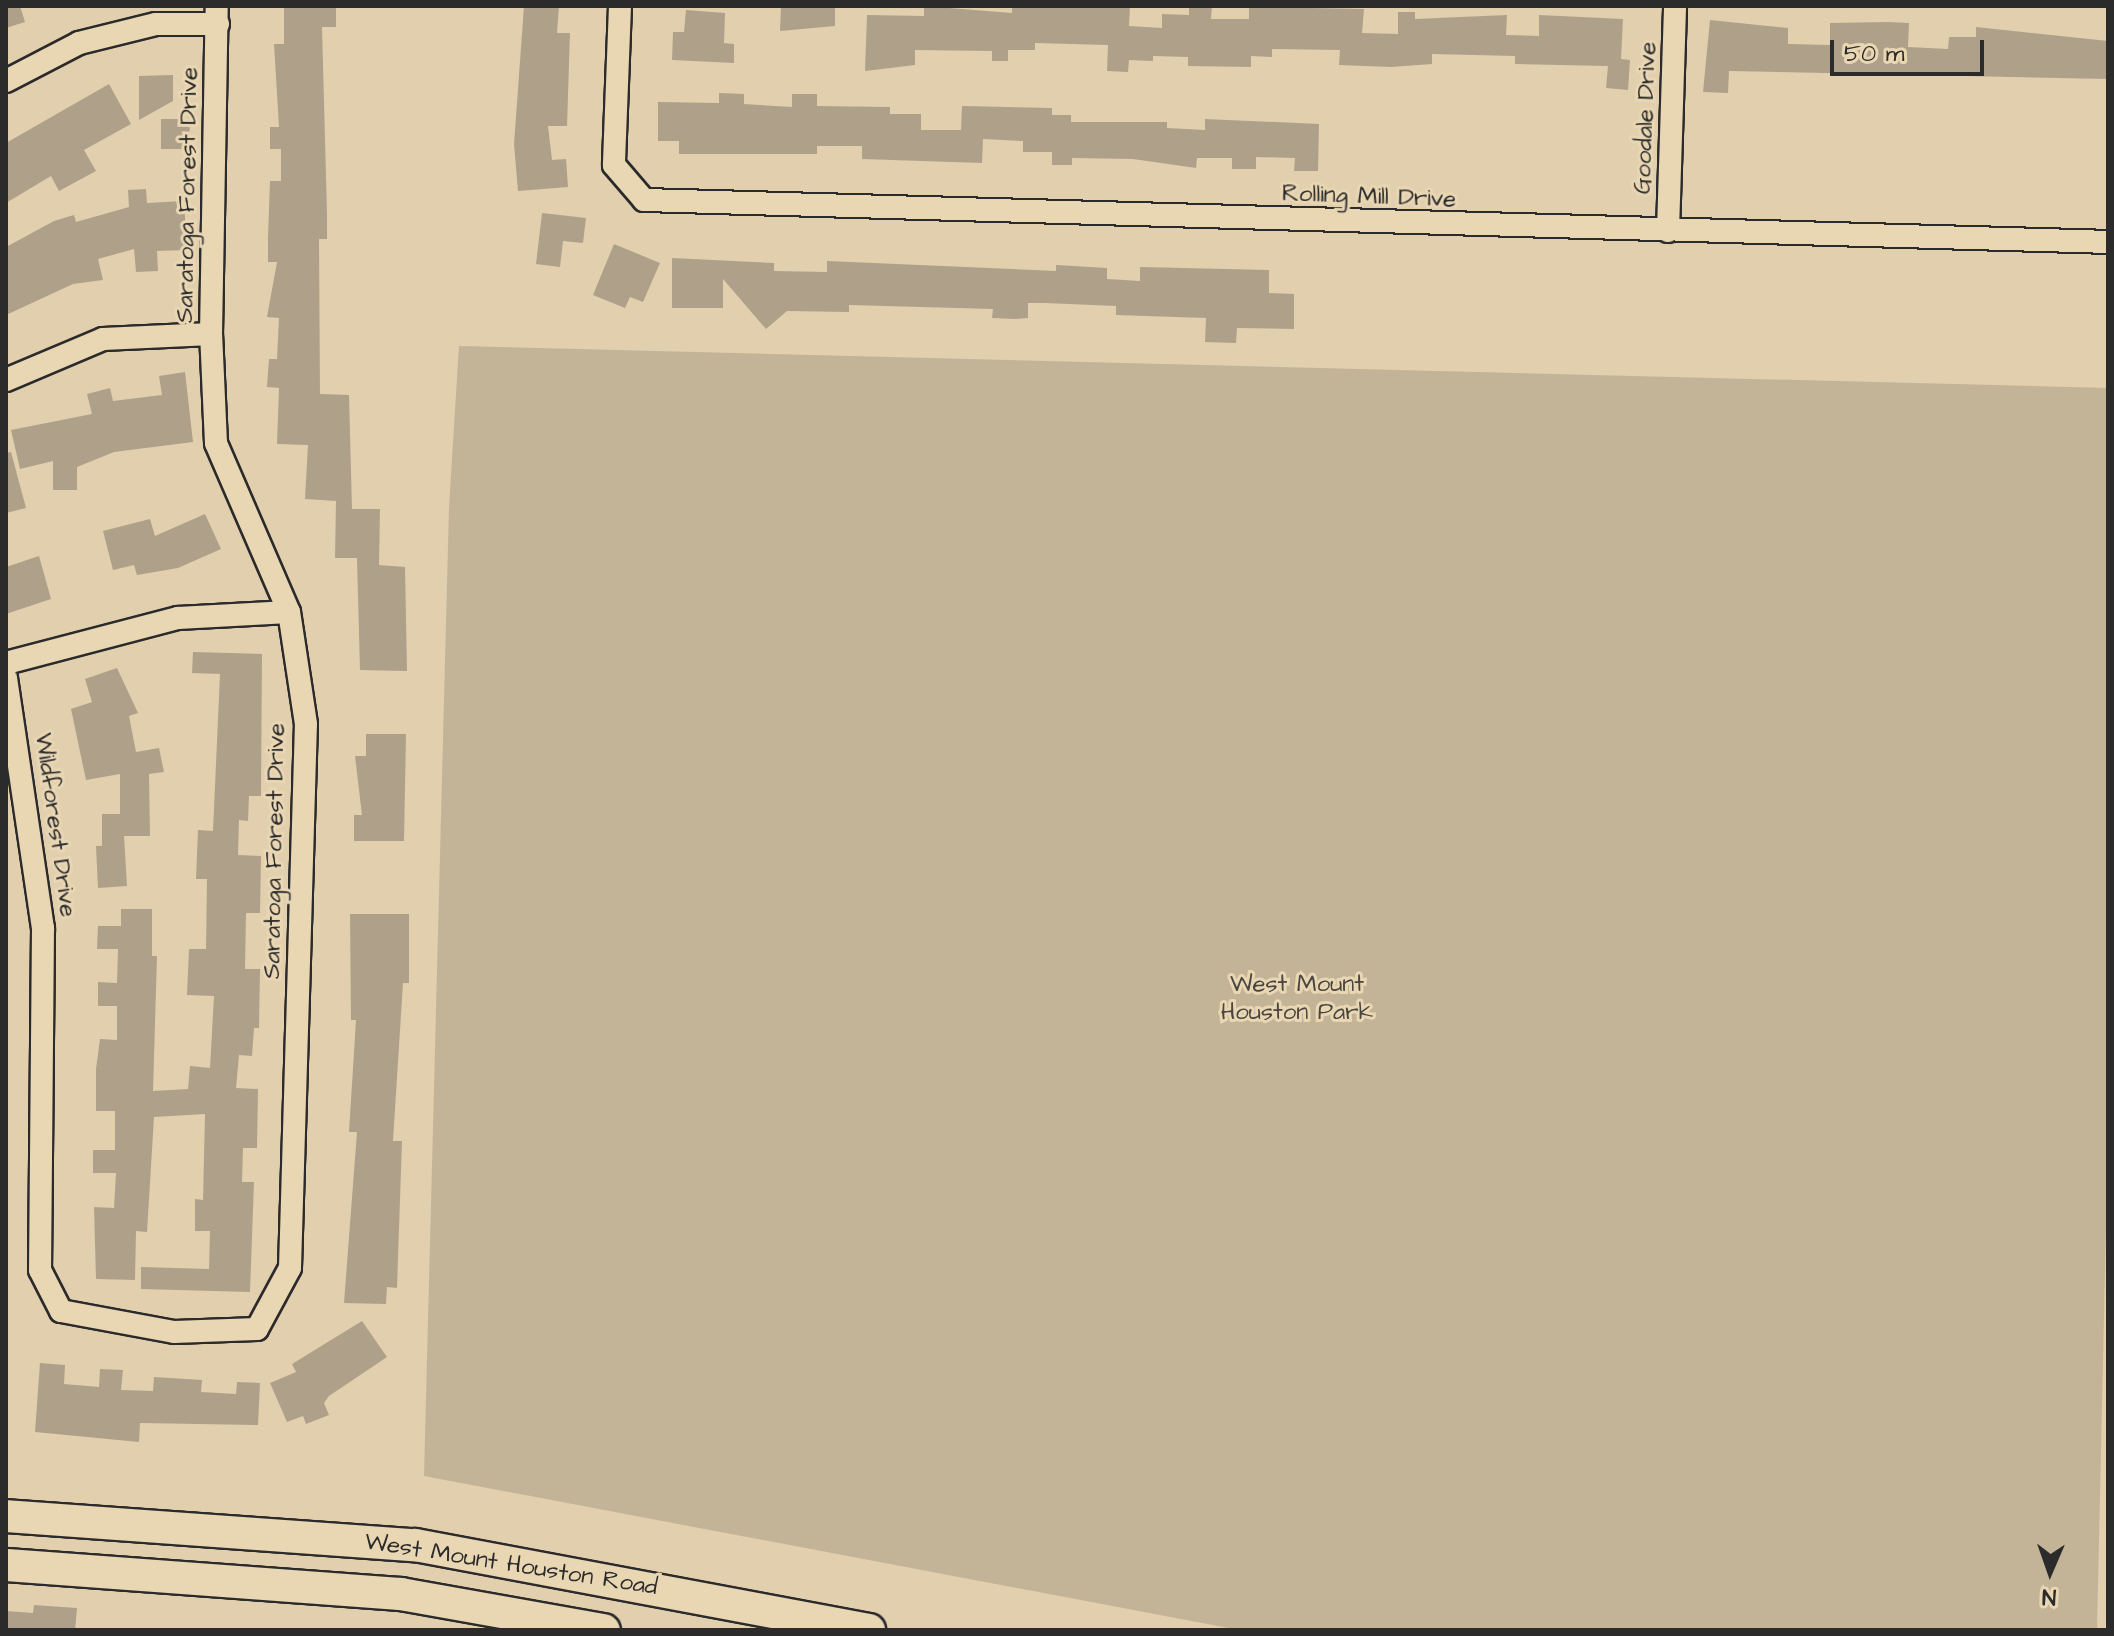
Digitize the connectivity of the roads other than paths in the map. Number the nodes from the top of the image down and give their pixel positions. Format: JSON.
{"nodes":[{"id":1,"x":620,"y":6,"type":"edge"},
{"id":2,"x":1675,"y":6,"type":"edge"},
{"id":3,"x":217,"y":15,"type":"edge"},
{"id":4,"x":6,"y":81,"type":"edge"},
{"id":5,"x":1668,"y":231,"type":"junction"},
{"id":6,"x":2108,"y":242,"type":"edge"},
{"id":7,"x":211,"y":334,"type":"junction"},
{"id":8,"x":6,"y":380,"type":"edge"},
{"id":9,"x":289,"y":612,"type":"junction"},
{"id":10,"x":6,"y":663,"type":"edge"},
{"id":11,"x":6,"y":678,"type":"edge"},
{"id":12,"x":61,"y":1311,"type":"joint"},
{"id":13,"x":6,"y":1516,"type":"edge"},
{"id":14,"x":6,"y":1565,"type":"edge"},
{"id":15,"x":604,"y":1630,"type":"edge"},
{"id":16,"x":869,"y":1630,"type":"edge"}],
"edges":[{"from":1,"to":5,"type":"street","name":"Rolling Mill Drive"},
{"from":2,"to":5,"type":"street","name":"Goodale Drive"},
{"from":3,"to":4,"type":"street"},
{"from":3,"to":7,"type":"street","name":"Saratoga Forest Drive"},
{"from":5,"to":6,"type":"street","name":"Rolling Mill Drive"},
{"from":7,"to":8,"type":"street"},
{"from":7,"to":9,"type":"street","name":"Saratoga Forest Drive"},
{"from":9,"to":10,"type":"street"},
{"from":9,"to":12,"type":"street","name":"Saratoga Forest Drive"},
{"from":11,"to":12,"type":"street","name":"Wildforest Drive"},
{"from":13,"to":16,"type":"main road","name":"West Mount Houston Road"},
{"from":14,"to":15,"type":"main road","name":"West Mount Houston Road"}]}
